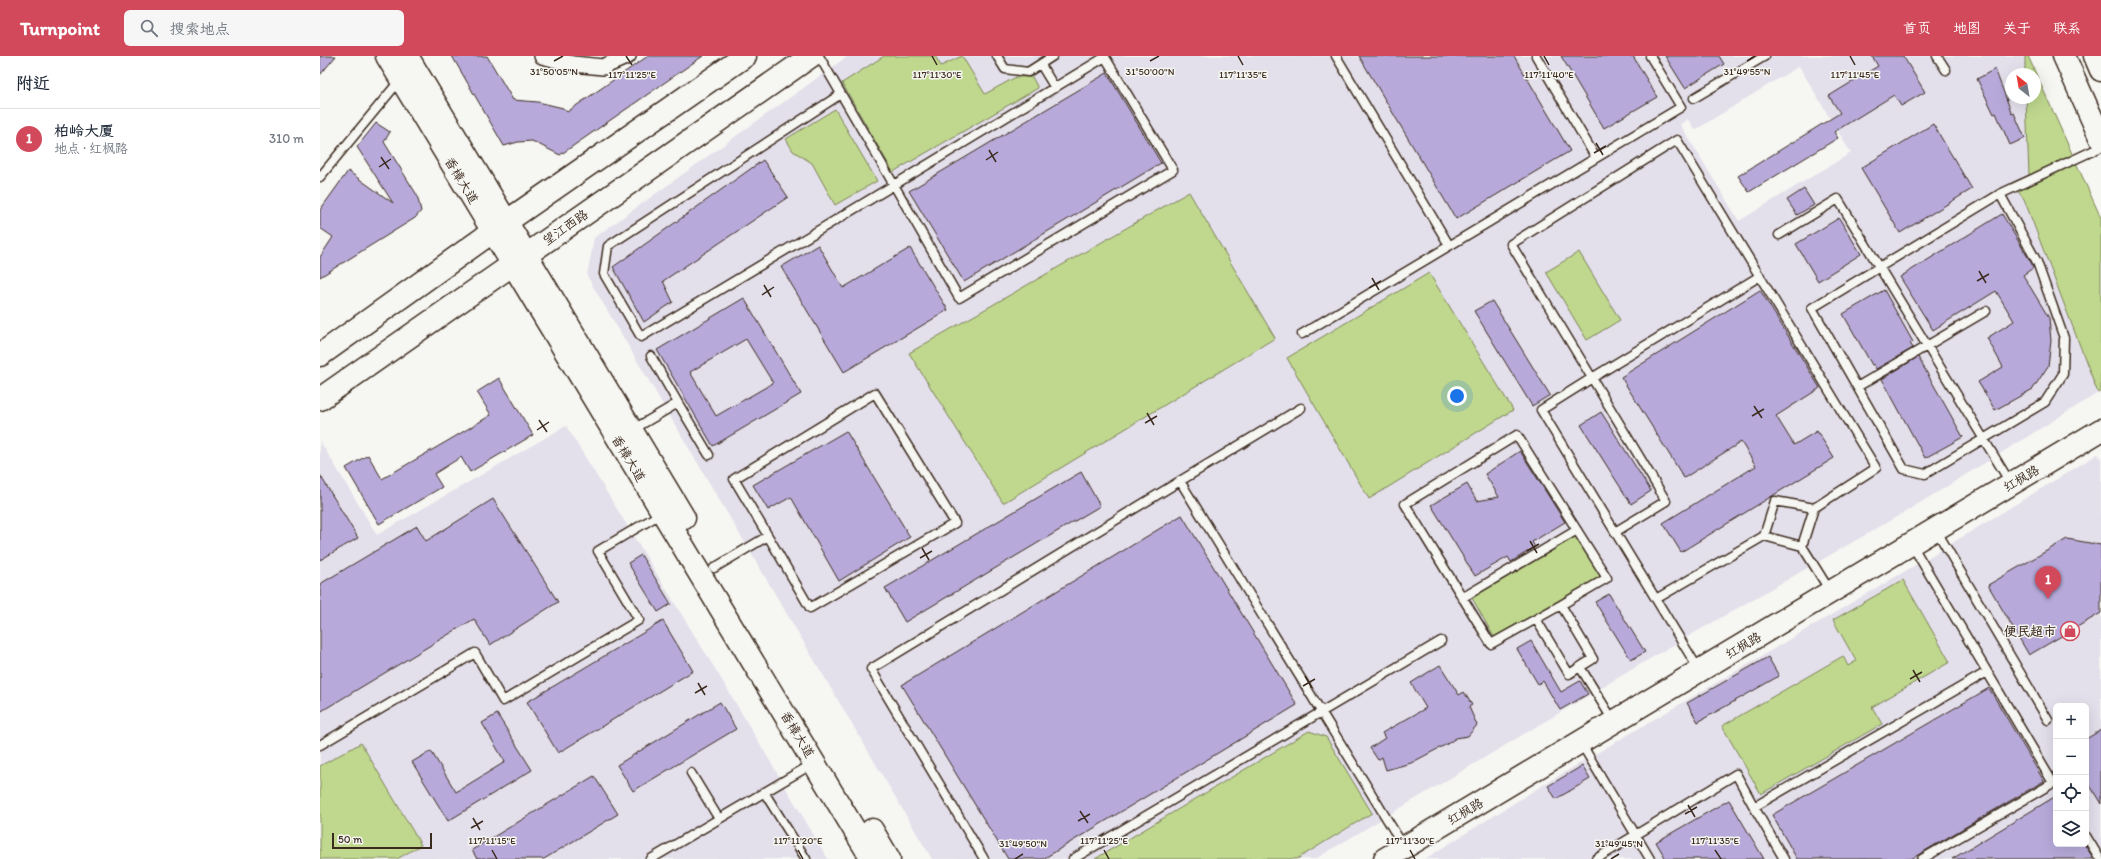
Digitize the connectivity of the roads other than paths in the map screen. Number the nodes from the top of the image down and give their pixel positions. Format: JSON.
{"nodes":[{"id":1,"x":387,"y":56,"type":"edge"},
{"id":2,"x":542,"y":56,"type":"edge"},
{"id":3,"x":628,"y":56,"type":"edge"},
{"id":4,"x":745,"y":56,"type":"edge"},
{"id":5,"x":811,"y":56,"type":"edge"},
{"id":6,"x":819,"y":56,"type":"edge"},
{"id":7,"x":997,"y":56,"type":"edge"},
{"id":8,"x":1053,"y":56,"type":"edge"},
{"id":9,"x":1336,"y":56,"type":"edge"},
{"id":10,"x":1536,"y":56,"type":"edge"},
{"id":11,"x":1650,"y":56,"type":"edge"},
{"id":12,"x":1765,"y":56,"type":"edge"},
{"id":13,"x":1937,"y":56,"type":"edge"},
{"id":14,"x":2064,"y":56,"type":"edge"},
{"id":15,"x":2095,"y":56,"type":"edge"},
{"id":16,"x":1041,"y":64,"type":"junction"},
{"id":17,"x":406,"y":66,"type":"edge"},
{"id":18,"x":1946,"y":70,"type":"dead end"},
{"id":19,"x":2101,"y":70,"type":"edge"},
{"id":20,"x":1055,"y":88,"type":"junction"},
{"id":21,"x":841,"y":94,"type":"junction"},
{"id":22,"x":1694,"y":98,"type":"dead end"},
{"id":23,"x":2101,"y":139,"type":"edge"},
{"id":24,"x":2101,"y":147,"type":"edge"},
{"id":25,"x":1596,"y":158,"type":"junction"},
{"id":26,"x":320,"y":177,"type":"edge"},
{"id":27,"x":894,"y":185,"type":"junction"},
{"id":28,"x":2000,"y":194,"type":"junction"},
{"id":29,"x":499,"y":227,"type":"junction"},
{"id":30,"x":1779,"y":235,"type":"dead end"},
{"id":31,"x":1449,"y":245,"type":"junction"},
{"id":32,"x":519,"y":260,"type":"junction"},
{"id":33,"x":1880,"y":267,"type":"junction"},
{"id":34,"x":1760,"y":276,"type":"junction"},
{"id":35,"x":1986,"y":311,"type":"dead end"},
{"id":36,"x":1302,"y":334,"type":"dead end"},
{"id":37,"x":1927,"y":346,"type":"junction"},
{"id":38,"x":320,"y":355,"type":"edge"},
{"id":39,"x":651,"y":356,"type":"dead end"},
{"id":40,"x":1592,"y":378,"type":"junction"},
{"id":41,"x":1857,"y":387,"type":"junction"},
{"id":42,"x":320,"y":399,"type":"edge"},
{"id":43,"x":678,"y":403,"type":"junction"},
{"id":44,"x":1302,"y":408,"type":"dead end"},
{"id":45,"x":631,"y":430,"type":"junction"},
{"id":46,"x":2101,"y":430,"type":"edge"},
{"id":47,"x":1983,"y":440,"type":"junction"},
{"id":48,"x":709,"y":455,"type":"dead end"},
{"id":49,"x":1180,"y":480,"type":"junction"},
{"id":50,"x":2011,"y":485,"type":"junction"},
{"id":51,"x":1814,"y":508,"type":"junction"},
{"id":52,"x":663,"y":512,"type":"junction"},
{"id":53,"x":1577,"y":530,"type":"junction"},
{"id":54,"x":1936,"y":530,"type":"junction"},
{"id":55,"x":1615,"y":532,"type":"junction"},
{"id":56,"x":768,"y":536,"type":"junction"},
{"id":57,"x":1764,"y":536,"type":"junction"},
{"id":58,"x":1912,"y":545,"type":"junction"},
{"id":59,"x":1802,"y":546,"type":"junction"},
{"id":60,"x":714,"y":568,"type":"junction"},
{"id":61,"x":1831,"y":593,"type":"junction"},
{"id":62,"x":1462,"y":598,"type":"junction"},
{"id":63,"x":1656,"y":599,"type":"junction"},
{"id":64,"x":1561,"y":605,"type":"junction"},
{"id":65,"x":1536,"y":619,"type":"junction"},
{"id":66,"x":1442,"y":641,"type":"dead end"},
{"id":67,"x":1580,"y":667,"type":"junction"},
{"id":68,"x":1700,"y":671,"type":"junction"},
{"id":69,"x":1987,"y":672,"type":"junction"},
{"id":70,"x":1321,"y":712,"type":"junction"},
{"id":71,"x":2048,"y":720,"type":"dead end"},
{"id":72,"x":1614,"y":722,"type":"junction"},
{"id":73,"x":1581,"y":742,"type":"junction"},
{"id":74,"x":320,"y":745,"type":"edge"},
{"id":75,"x":814,"y":762,"type":"junction"},
{"id":76,"x":691,"y":773,"type":"dead end"},
{"id":77,"x":2053,"y":783,"type":"edge"},
{"id":78,"x":2053,"y":786,"type":"edge"},
{"id":79,"x":764,"y":792,"type":"junction"},
{"id":80,"x":1754,"y":808,"type":"junction"},
{"id":81,"x":719,"y":819,"type":"junction"},
{"id":82,"x":1635,"y":834,"type":"junction"},
{"id":83,"x":2089,"y":841,"type":"edge"},
{"id":84,"x":1396,"y":855,"type":"edge"},
{"id":85,"x":652,"y":859,"type":"edge"},
{"id":86,"x":806,"y":859,"type":"edge"},
{"id":87,"x":872,"y":859,"type":"edge"},
{"id":88,"x":889,"y":859,"type":"edge"},
{"id":89,"x":984,"y":859,"type":"edge"},
{"id":90,"x":1072,"y":859,"type":"edge"},
{"id":91,"x":1596,"y":859,"type":"edge"},
{"id":92,"x":1650,"y":859,"type":"edge"},
{"id":93,"x":1784,"y":859,"type":"edge"},
{"id":94,"x":1922,"y":859,"type":"edge"},
{"id":95,"x":2100,"y":859,"type":"edge"}],
"edges":[{"from":1,"to":17,"type":"main road","name":"香樟大道"},
{"from":2,"to":3,"type":"street"},
{"from":4,"to":29,"type":"main road"},
{"from":5,"to":32,"type":"main road","name":"望江西路"},
{"from":6,"to":21,"type":"lane"},
{"from":7,"to":16,"type":"lane"},
{"from":8,"to":16,"type":"lane"},
{"from":9,"to":31,"type":"lane"},
{"from":10,"to":25,"type":"lane"},
{"from":11,"to":25,"type":"lane"},
{"from":12,"to":22,"type":"lane"},
{"from":13,"to":18,"type":"lane"},
{"from":14,"to":23,"type":"main road"},
{"from":15,"to":19,"type":"main road"},
{"from":16,"to":20,"type":"lane"},
{"from":17,"to":26,"type":"lane"},
{"from":17,"to":29,"type":"main road","name":"香樟大道"},
{"from":20,"to":27,"type":"lane"},
{"from":20,"to":27,"type":"lane"},
{"from":21,"to":27,"type":"lane"},
{"from":21,"to":27,"type":"lane"},
{"from":24,"to":28,"type":"lane"},
{"from":25,"to":31,"type":"lane"},
{"from":28,"to":33,"type":"lane"},
{"from":28,"to":47,"type":"lane"},
{"from":29,"to":32,"type":"main road","name":"香樟大道"},
{"from":29,"to":38,"type":"main road"},
{"from":30,"to":33,"type":"lane"},
{"from":31,"to":36,"type":"lane"},
{"from":32,"to":42,"type":"main road","name":"望江西路"},
{"from":32,"to":45,"type":"main road","name":"香樟大道"},
{"from":32,"to":52,"type":"main road","name":"香樟大道"},
{"from":33,"to":37,"type":"lane"},
{"from":33,"to":41,"type":"lane"},
{"from":34,"to":40,"type":"lane"},
{"from":34,"to":40,"type":"lane"},
{"from":34,"to":51,"type":"lane"},
{"from":35,"to":37,"type":"lane"},
{"from":37,"to":41,"type":"lane"},
{"from":37,"to":47,"type":"lane"},
{"from":39,"to":43,"type":"lane"},
{"from":40,"to":55,"type":"lane"},
{"from":40,"to":55,"type":"lane"},
{"from":41,"to":47,"type":"lane"},
{"from":43,"to":45,"type":"lane"},
{"from":43,"to":48,"type":"lane"},
{"from":44,"to":49,"type":"lane"},
{"from":45,"to":60,"type":"main road","name":"香樟大道"},
{"from":46,"to":50,"type":"main road","name":"红枫路"},
{"from":47,"to":50,"type":"lane"},
{"from":49,"to":70,"type":"lane"},
{"from":49,"to":89,"type":"lane"},
{"from":50,"to":54,"type":"main road","name":"红枫路"},
{"from":51,"to":57,"type":"lane"},
{"from":51,"to":59,"type":"lane"},
{"from":52,"to":74,"type":"lane"},
{"from":52,"to":75,"type":"main road","name":"香樟大道"},
{"from":53,"to":62,"type":"lane"},
{"from":53,"to":62,"type":"lane"},
{"from":53,"to":64,"type":"lane"},
{"from":54,"to":58,"type":"main road","name":"红枫路"},
{"from":54,"to":71,"type":"lane"},
{"from":55,"to":63,"type":"lane"},
{"from":56,"to":56,"type":"lane"},
{"from":56,"to":60,"type":"lane"},
{"from":57,"to":59,"type":"lane"},
{"from":57,"to":63,"type":"lane"},
{"from":58,"to":61,"type":"main road","name":"红枫路"},
{"from":58,"to":69,"type":"lane"},
{"from":59,"to":61,"type":"lane"},
{"from":60,"to":88,"type":"main road","name":"香樟大道"},
{"from":61,"to":68,"type":"main road","name":"红枫路"},
{"from":62,"to":65,"type":"lane"},
{"from":63,"to":68,"type":"lane"},
{"from":64,"to":65,"type":"lane"},
{"from":64,"to":67,"type":"lane"},
{"from":65,"to":67,"type":"lane"},
{"from":66,"to":70,"type":"lane"},
{"from":67,"to":72,"type":"lane"},
{"from":68,"to":72,"type":"main road","name":"红枫路"},
{"from":69,"to":77,"type":"lane"},
{"from":69,"to":80,"type":"lane"},
{"from":70,"to":84,"type":"lane"},
{"from":70,"to":90,"type":"lane"},
{"from":72,"to":73,"type":"main road","name":"红枫路"},
{"from":73,"to":82,"type":"lane"},
{"from":73,"to":84,"type":"main road","name":"红枫路"},
{"from":75,"to":79,"type":"lane"},
{"from":75,"to":87,"type":"main road","name":"香樟大道"},
{"from":76,"to":81,"type":"lane"},
{"from":78,"to":94,"type":"lane"},
{"from":79,"to":81,"type":"lane"},
{"from":79,"to":86,"type":"lane"},
{"from":80,"to":82,"type":"lane"},
{"from":80,"to":93,"type":"lane"},
{"from":81,"to":85,"type":"lane"},
{"from":82,"to":91,"type":"lane"},
{"from":82,"to":92,"type":"lane"},
{"from":83,"to":95,"type":"lane"}]}
